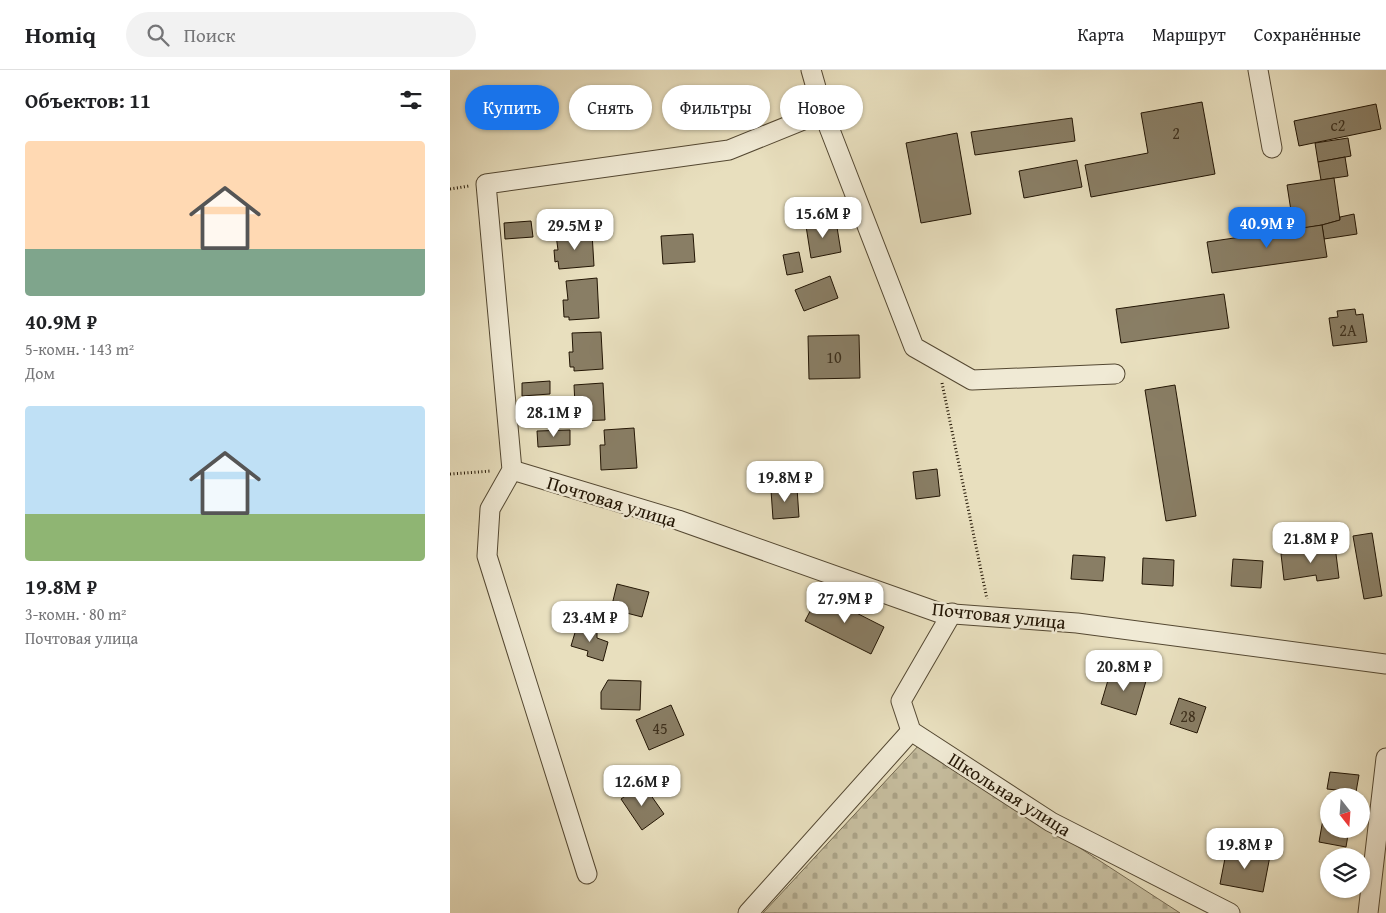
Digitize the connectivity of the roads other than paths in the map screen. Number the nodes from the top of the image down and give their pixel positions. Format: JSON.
{"nodes":[{"id":1,"x":811,"y":70,"type":"edge"},
{"id":2,"x":1258,"y":70,"type":"edge"},
{"id":3,"x":815,"y":85,"type":"edge"},
{"id":4,"x":780,"y":129,"type":"edge"},
{"id":5,"x":830,"y":130,"type":"edge"},
{"id":6,"x":1272,"y":148,"type":"dead end"},
{"id":7,"x":1115,"y":374,"type":"dead end"},
{"id":8,"x":512,"y":470,"type":"junction"},
{"id":9,"x":952,"y":613,"type":"junction"},
{"id":10,"x":1386,"y":664,"type":"edge"},
{"id":11,"x":911,"y":731,"type":"junction"},
{"id":12,"x":1386,"y":758,"type":"edge"},
{"id":13,"x":587,"y":874,"type":"dead end"},
{"id":14,"x":748,"y":913,"type":"edge"},
{"id":15,"x":1230,"y":913,"type":"edge"},
{"id":16,"x":1368,"y":913,"type":"edge"}],
"edges":[{"from":1,"to":3,"type":"street"},
{"from":2,"to":6,"type":"street"},
{"from":4,"to":8,"type":"street"},
{"from":5,"to":7,"type":"street"},
{"from":8,"to":9,"type":"street","name":"Почтовая улица"},
{"from":8,"to":13,"type":"street"},
{"from":9,"to":10,"type":"street","name":"Почтовая улица"},
{"from":9,"to":11,"type":"street"},
{"from":11,"to":14,"type":"street"},
{"from":11,"to":15,"type":"street","name":"Школьная улица"},
{"from":12,"to":16,"type":"street"}]}
